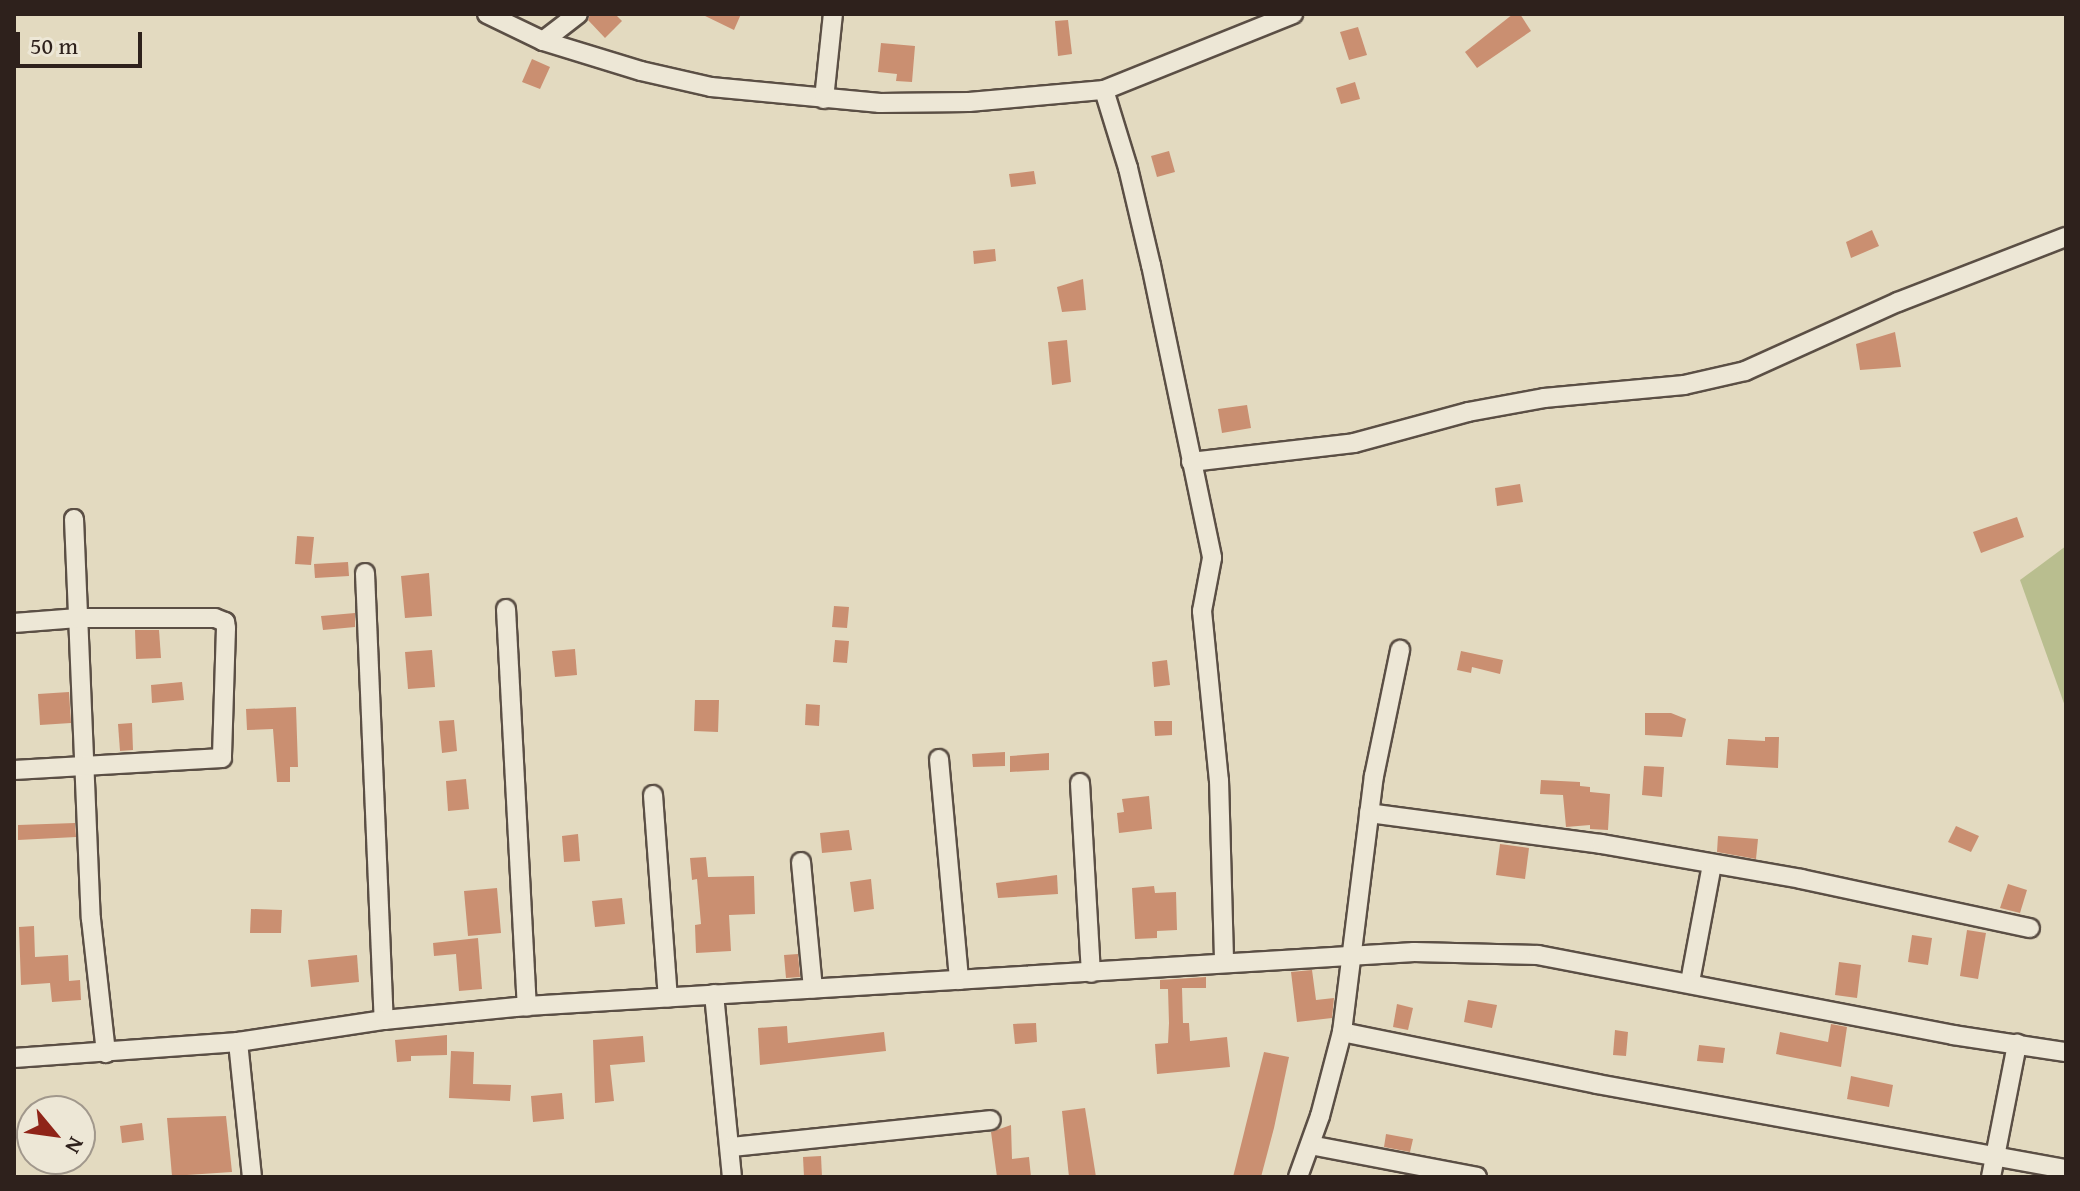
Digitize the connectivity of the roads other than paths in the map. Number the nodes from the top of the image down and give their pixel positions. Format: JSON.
{"nodes":[{"id":1,"x":487,"y":14,"type":"edge"},
{"id":2,"x":578,"y":14,"type":"edge"},
{"id":3,"x":833,"y":14,"type":"edge"},
{"id":4,"x":1293,"y":14,"type":"edge"},
{"id":5,"x":543,"y":41,"type":"junction"},
{"id":6,"x":1104,"y":90,"type":"junction"},
{"id":7,"x":824,"y":99,"type":"junction"},
{"id":8,"x":2066,"y":237,"type":"edge"},
{"id":9,"x":1191,"y":462,"type":"junction"},
{"id":10,"x":74,"y":519,"type":"dead end"},
{"id":11,"x":365,"y":573,"type":"dead end"},
{"id":12,"x":506,"y":609,"type":"dead end"},
{"id":13,"x":78,"y":618,"type":"junction"},
{"id":14,"x":14,"y":623,"type":"edge"},
{"id":15,"x":1400,"y":650,"type":"dead end"},
{"id":16,"x":939,"y":759,"type":"dead end"},
{"id":17,"x":83,"y":763,"type":"junction"},
{"id":18,"x":14,"y":770,"type":"edge"},
{"id":19,"x":1080,"y":783,"type":"dead end"},
{"id":20,"x":653,"y":795,"type":"dead end"},
{"id":21,"x":1369,"y":813,"type":"junction"},
{"id":22,"x":801,"y":862,"type":"dead end"},
{"id":23,"x":1712,"y":864,"type":"junction"},
{"id":24,"x":2030,"y":928,"type":"dead end"},
{"id":25,"x":1354,"y":954,"type":"junction"},
{"id":26,"x":1224,"y":963,"type":"junction"},
{"id":27,"x":1091,"y":973,"type":"junction"},
{"id":28,"x":959,"y":980,"type":"junction"},
{"id":29,"x":1690,"y":982,"type":"junction"},
{"id":30,"x":813,"y":988,"type":"junction"},
{"id":31,"x":714,"y":994,"type":"junction"},
{"id":32,"x":668,"y":997,"type":"junction"},
{"id":33,"x":527,"y":1006,"type":"junction"},
{"id":34,"x":384,"y":1020,"type":"junction"},
{"id":35,"x":1342,"y":1032,"type":"junction"},
{"id":36,"x":238,"y":1042,"type":"junction"},
{"id":37,"x":2017,"y":1044,"type":"junction"},
{"id":38,"x":2066,"y":1052,"type":"edge"},
{"id":39,"x":106,"y":1053,"type":"junction"},
{"id":40,"x":14,"y":1058,"type":"edge"},
{"id":41,"x":991,"y":1120,"type":"dead end"},
{"id":42,"x":1310,"y":1145,"type":"junction"},
{"id":43,"x":731,"y":1147,"type":"junction"},
{"id":44,"x":1995,"y":1157,"type":"junction"},
{"id":45,"x":2066,"y":1169,"type":"edge"},
{"id":46,"x":252,"y":1177,"type":"edge"},
{"id":47,"x":732,"y":1177,"type":"edge"},
{"id":48,"x":1298,"y":1177,"type":"edge"},
{"id":49,"x":1477,"y":1177,"type":"edge"},
{"id":50,"x":1991,"y":1177,"type":"edge"}],
"edges":[{"from":1,"to":5,"type":"street"},
{"from":2,"to":5,"type":"street"},
{"from":3,"to":7,"type":"street"},
{"from":4,"to":6,"type":"street"},
{"from":5,"to":7,"type":"street"},
{"from":6,"to":7,"type":"street"},
{"from":6,"to":9,"type":"street"},
{"from":8,"to":9,"type":"street"},
{"from":9,"to":26,"type":"street"},
{"from":10,"to":13,"type":"street"},
{"from":11,"to":34,"type":"street"},
{"from":12,"to":33,"type":"street"},
{"from":13,"to":14,"type":"street"},
{"from":13,"to":17,"type":"street"},
{"from":13,"to":17,"type":"street"},
{"from":15,"to":21,"type":"street"},
{"from":16,"to":28,"type":"street"},
{"from":17,"to":18,"type":"street"},
{"from":17,"to":39,"type":"street"},
{"from":19,"to":27,"type":"street"},
{"from":20,"to":32,"type":"street"},
{"from":21,"to":23,"type":"street"},
{"from":21,"to":25,"type":"street"},
{"from":22,"to":30,"type":"street"},
{"from":23,"to":24,"type":"street"},
{"from":23,"to":29,"type":"street"},
{"from":25,"to":26,"type":"street"},
{"from":25,"to":29,"type":"street"},
{"from":25,"to":35,"type":"street"},
{"from":26,"to":27,"type":"street"},
{"from":27,"to":28,"type":"street"},
{"from":28,"to":30,"type":"street"},
{"from":29,"to":37,"type":"street"},
{"from":30,"to":31,"type":"street"},
{"from":31,"to":32,"type":"street"},
{"from":31,"to":43,"type":"street"},
{"from":32,"to":33,"type":"street"},
{"from":33,"to":34,"type":"street"},
{"from":34,"to":36,"type":"street"},
{"from":35,"to":42,"type":"street"},
{"from":35,"to":44,"type":"street"},
{"from":36,"to":39,"type":"street"},
{"from":36,"to":46,"type":"street"},
{"from":37,"to":38,"type":"street"},
{"from":37,"to":44,"type":"street"},
{"from":39,"to":40,"type":"street"},
{"from":41,"to":43,"type":"street"},
{"from":42,"to":48,"type":"street"},
{"from":42,"to":49,"type":"street"},
{"from":43,"to":47,"type":"street"},
{"from":44,"to":45,"type":"street"},
{"from":44,"to":50,"type":"street"}]}
